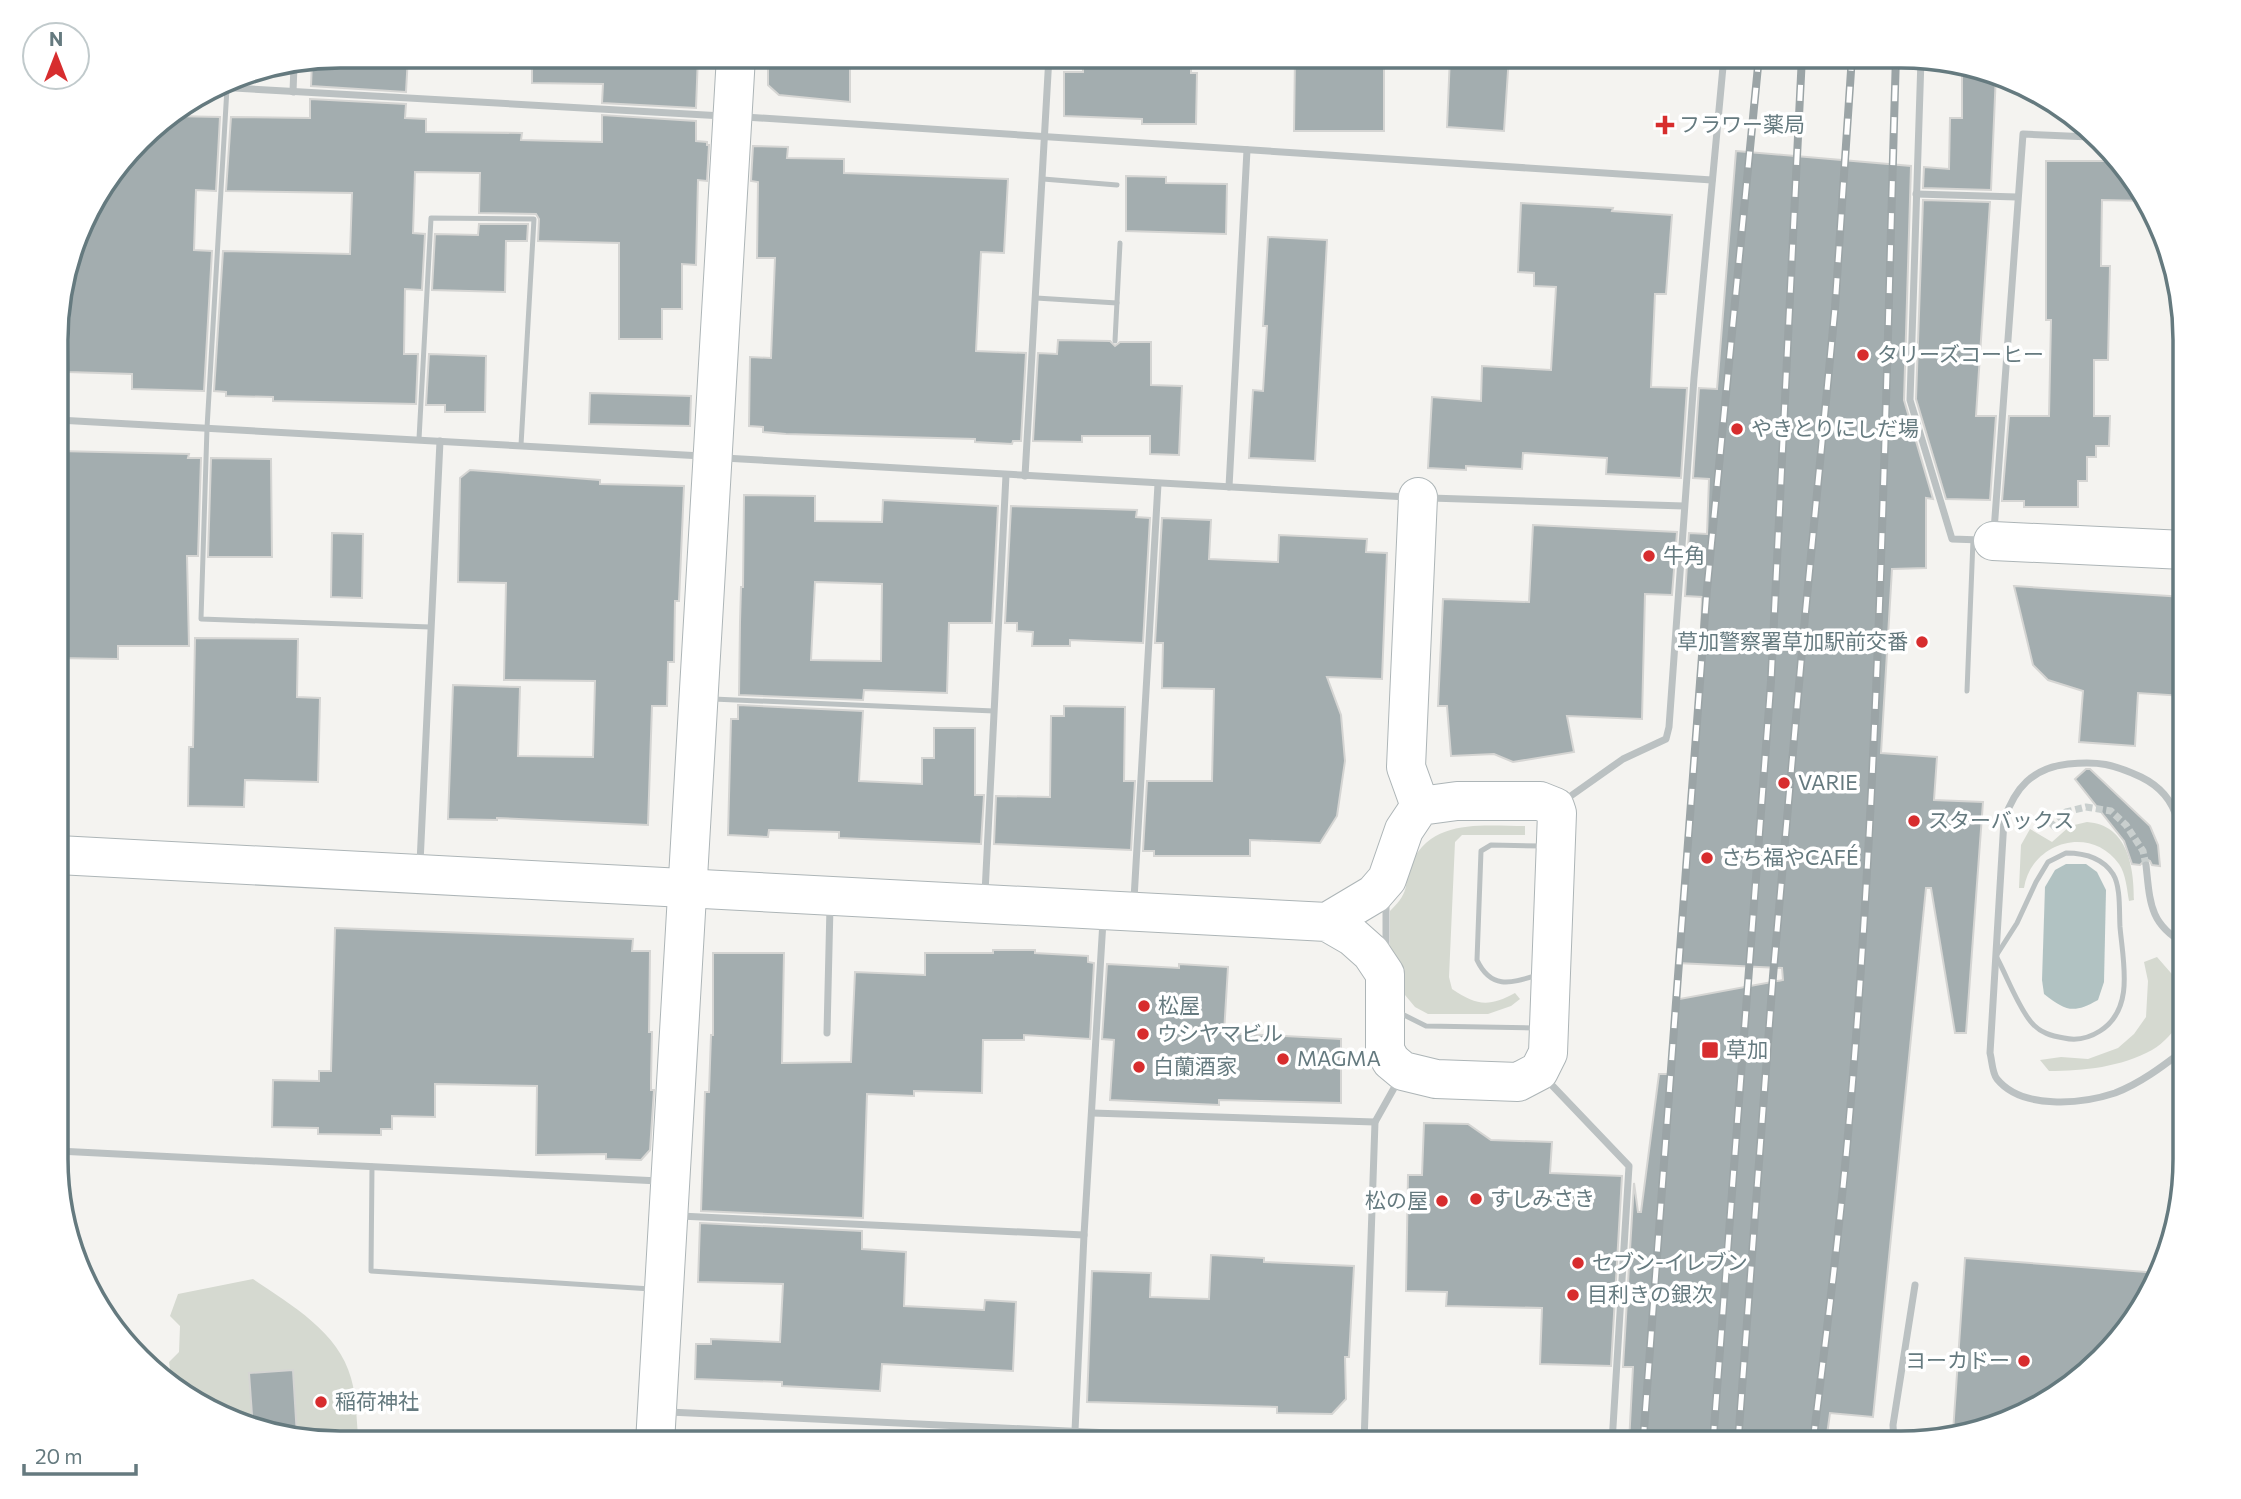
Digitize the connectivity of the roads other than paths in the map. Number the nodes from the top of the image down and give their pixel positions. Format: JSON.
{"nodes":[{"id":1,"x":735,"y":68,"type":"edge"},
{"id":2,"x":1048,"y":68,"type":"edge"},
{"id":3,"x":1723,"y":68,"type":"edge"},
{"id":4,"x":1921,"y":69,"type":"edge"},
{"id":5,"x":294,"y":72,"type":"edge"},
{"id":6,"x":237,"y":89,"type":"edge"},
{"id":7,"x":293,"y":92,"type":"junction"},
{"id":8,"x":227,"y":93,"type":"edge"},
{"id":9,"x":732,"y":116,"type":"junction"},
{"id":10,"x":1045,"y":137,"type":"junction"},
{"id":11,"x":2081,"y":137,"type":"edge"},
{"id":12,"x":1247,"y":150,"type":"junction"},
{"id":13,"x":1043,"y":179,"type":"junction"},
{"id":14,"x":1712,"y":180,"type":"junction"},
{"id":15,"x":1117,"y":185,"type":"dead end"},
{"id":16,"x":1916,"y":194,"type":"junction"},
{"id":17,"x":2017,"y":197,"type":"junction"},
{"id":18,"x":1120,"y":243,"type":"dead end"},
{"id":19,"x":1036,"y":298,"type":"junction"},
{"id":20,"x":1116,"y":303,"type":"junction"},
{"id":21,"x":1115,"y":341,"type":"dead end"},
{"id":22,"x":68,"y":421,"type":"edge"},
{"id":23,"x":207,"y":428,"type":"junction"},
{"id":24,"x":419,"y":439,"type":"junction"},
{"id":25,"x":440,"y":441,"type":"junction"},
{"id":26,"x":520,"y":445,"type":"junction"},
{"id":27,"x":713,"y":457,"type":"junction"},
{"id":28,"x":1006,"y":475,"type":"junction"},
{"id":29,"x":1024,"y":476,"type":"junction"},
{"id":30,"x":1158,"y":484,"type":"junction"},
{"id":31,"x":1229,"y":487,"type":"junction"},
{"id":32,"x":1418,"y":497,"type":"junction"},
{"id":33,"x":1685,"y":506,"type":"junction"},
{"id":34,"x":1983,"y":540,"type":"junction"},
{"id":35,"x":2173,"y":549,"type":"edge"},
{"id":36,"x":430,"y":627,"type":"junction"},
{"id":37,"x":1967,"y":691,"type":"dead end"},
{"id":38,"x":700,"y":699,"type":"junction"},
{"id":39,"x":994,"y":711,"type":"junction"},
{"id":40,"x":1420,"y":806,"type":"junction"},
{"id":41,"x":1555,"y":807,"type":"junction"},
{"id":42,"x":2173,"y":808,"type":"edge"},
{"id":43,"x":1556,"y":846,"type":"junction"},
{"id":44,"x":68,"y":856,"type":"edge"},
{"id":45,"x":2146,"y":865,"type":"tunnel mouth"},
{"id":46,"x":419,"y":875,"type":"junction"},
{"id":47,"x":1387,"y":878,"type":"junction"},
{"id":48,"x":688,"y":888,"type":"junction"},
{"id":49,"x":830,"y":895,"type":"junction"},
{"id":50,"x":985,"y":902,"type":"junction"},
{"id":51,"x":1119,"y":911,"type":"junction"},
{"id":52,"x":1327,"y":922,"type":"junction"},
{"id":53,"x":2173,"y":936,"type":"edge"},
{"id":54,"x":1996,"y":956,"type":"junction"},
{"id":55,"x":1551,"y":972,"type":"junction"},
{"id":56,"x":1385,"y":987,"type":"junction"},
{"id":57,"x":1548,"y":1029,"type":"junction"},
{"id":58,"x":827,"y":1033,"type":"dead end"},
{"id":59,"x":2173,"y":1059,"type":"edge"},
{"id":60,"x":1403,"y":1071,"type":"junction"},
{"id":61,"x":1539,"y":1071,"type":"junction"},
{"id":62,"x":1092,"y":1113,"type":"junction"},
{"id":63,"x":1375,"y":1122,"type":"junction"},
{"id":64,"x":68,"y":1151,"type":"edge"},
{"id":65,"x":372,"y":1166,"type":"junction"},
{"id":66,"x":669,"y":1198,"type":"junction"},
{"id":67,"x":1084,"y":1235,"type":"junction"},
{"id":68,"x":1915,"y":1285,"type":"dead end"},
{"id":69,"x":664,"y":1289,"type":"junction"},
{"id":70,"x":656,"y":1427,"type":"edge"},
{"id":71,"x":1075,"y":1431,"type":"joint"},
{"id":72,"x":1364,"y":1431,"type":"edge"},
{"id":73,"x":1613,"y":1431,"type":"edge"},
{"id":74,"x":1893,"y":1431,"type":"edge"}],
"edges":[{"from":1,"to":9,"type":"street"},
{"from":2,"to":10,"type":"street"},
{"from":3,"to":14,"type":"street"},
{"from":4,"to":16,"type":"street"},
{"from":5,"to":7,"type":"street"},
{"from":6,"to":7,"type":"street"},
{"from":7,"to":9,"type":"street"},
{"from":8,"to":23,"type":"lane"},
{"from":9,"to":10,"type":"street"},
{"from":9,"to":27,"type":"street"},
{"from":10,"to":12,"type":"street"},
{"from":10,"to":13,"type":"street"},
{"from":11,"to":17,"type":"street"},
{"from":12,"to":14,"type":"street"},
{"from":12,"to":31,"type":"street"},
{"from":13,"to":15,"type":"lane"},
{"from":13,"to":19,"type":"street"},
{"from":14,"to":33,"type":"street"},
{"from":16,"to":17,"type":"street"},
{"from":16,"to":34,"type":"street"},
{"from":17,"to":34,"type":"street"},
{"from":18,"to":20,"type":"lane"},
{"from":19,"to":20,"type":"lane"},
{"from":19,"to":29,"type":"street"},
{"from":20,"to":21,"type":"lane"},
{"from":22,"to":23,"type":"street"},
{"from":23,"to":24,"type":"street"},
{"from":23,"to":36,"type":"lane"},
{"from":24,"to":25,"type":"street"},
{"from":24,"to":26,"type":"lane"},
{"from":25,"to":26,"type":"street"},
{"from":25,"to":36,"type":"street"},
{"from":26,"to":27,"type":"street"},
{"from":27,"to":28,"type":"street"},
{"from":27,"to":38,"type":"street"},
{"from":28,"to":29,"type":"street"},
{"from":28,"to":39,"type":"street"},
{"from":29,"to":30,"type":"street"},
{"from":30,"to":31,"type":"street"},
{"from":30,"to":51,"type":"street"},
{"from":31,"to":32,"type":"street"},
{"from":32,"to":33,"type":"street"},
{"from":32,"to":40,"type":"street"},
{"from":33,"to":41,"type":"street"},
{"from":34,"to":35,"type":"street"},
{"from":34,"to":37,"type":"lane"},
{"from":36,"to":46,"type":"street"},
{"from":38,"to":39,"type":"lane"},
{"from":38,"to":48,"type":"street"},
{"from":39,"to":50,"type":"street"},
{"from":40,"to":41,"type":"street"},
{"from":40,"to":47,"type":"street"},
{"from":41,"to":43,"type":"street"},
{"from":42,"to":54,"type":"street"},
{"from":43,"to":55,"type":"street"},
{"from":43,"to":55,"type":"lane"},
{"from":44,"to":46,"type":"street"},
{"from":45,"to":53,"type":"street"},
{"from":46,"to":48,"type":"street"},
{"from":47,"to":52,"type":"street"},
{"from":47,"to":56,"type":"street"},
{"from":48,"to":49,"type":"street"},
{"from":48,"to":66,"type":"street"},
{"from":49,"to":50,"type":"street"},
{"from":49,"to":58,"type":"street"},
{"from":50,"to":51,"type":"street"},
{"from":51,"to":52,"type":"street"},
{"from":51,"to":62,"type":"street"},
{"from":52,"to":56,"type":"street"},
{"from":54,"to":54,"type":"lane"},
{"from":54,"to":59,"type":"street"},
{"from":55,"to":57,"type":"street"},
{"from":56,"to":57,"type":"lane"},
{"from":56,"to":60,"type":"street"},
{"from":57,"to":61,"type":"street"},
{"from":60,"to":61,"type":"street"},
{"from":60,"to":63,"type":"street"},
{"from":61,"to":73,"type":"street"},
{"from":62,"to":63,"type":"street"},
{"from":62,"to":67,"type":"street"},
{"from":63,"to":72,"type":"street"},
{"from":64,"to":65,"type":"street"},
{"from":65,"to":66,"type":"street"},
{"from":65,"to":69,"type":"lane"},
{"from":66,"to":67,"type":"street"},
{"from":66,"to":69,"type":"street"},
{"from":67,"to":71,"type":"street"},
{"from":68,"to":74,"type":"street"},
{"from":69,"to":70,"type":"street"},
{"from":70,"to":71,"type":"street"}]}
